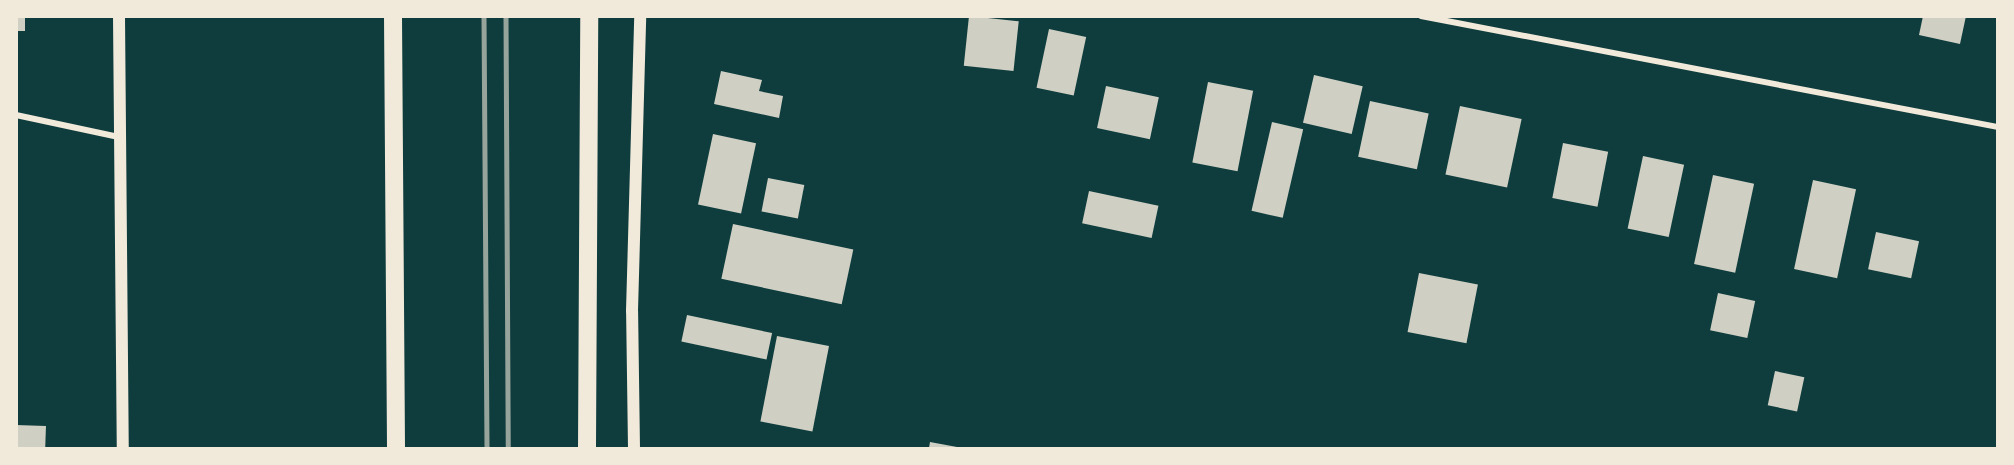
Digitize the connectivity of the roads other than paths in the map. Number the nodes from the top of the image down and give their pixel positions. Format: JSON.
{"nodes":[{"id":1,"x":119,"y":16,"type":"edge"},
{"id":2,"x":393,"y":16,"type":"edge"},
{"id":3,"x":588,"y":16,"type":"edge"},
{"id":4,"x":640,"y":16,"type":"edge"},
{"id":5,"x":1421,"y":16,"type":"edge"},
{"id":6,"x":16,"y":115,"type":"edge"},
{"id":7,"x":1998,"y":127,"type":"edge"},
{"id":8,"x":119,"y":137,"type":"junction"},
{"id":9,"x":123,"y":448,"type":"edge"},
{"id":10,"x":396,"y":448,"type":"edge"},
{"id":11,"x":587,"y":448,"type":"edge"},
{"id":12,"x":634,"y":448,"type":"edge"}],
"edges":[{"from":1,"to":8,"type":"main road"},
{"from":2,"to":10,"type":"highway"},
{"from":3,"to":11,"type":"highway"},
{"from":4,"to":12,"type":"main road"},
{"from":5,"to":7,"type":"street"},
{"from":6,"to":8,"type":"street"},
{"from":8,"to":9,"type":"main road"}]}
